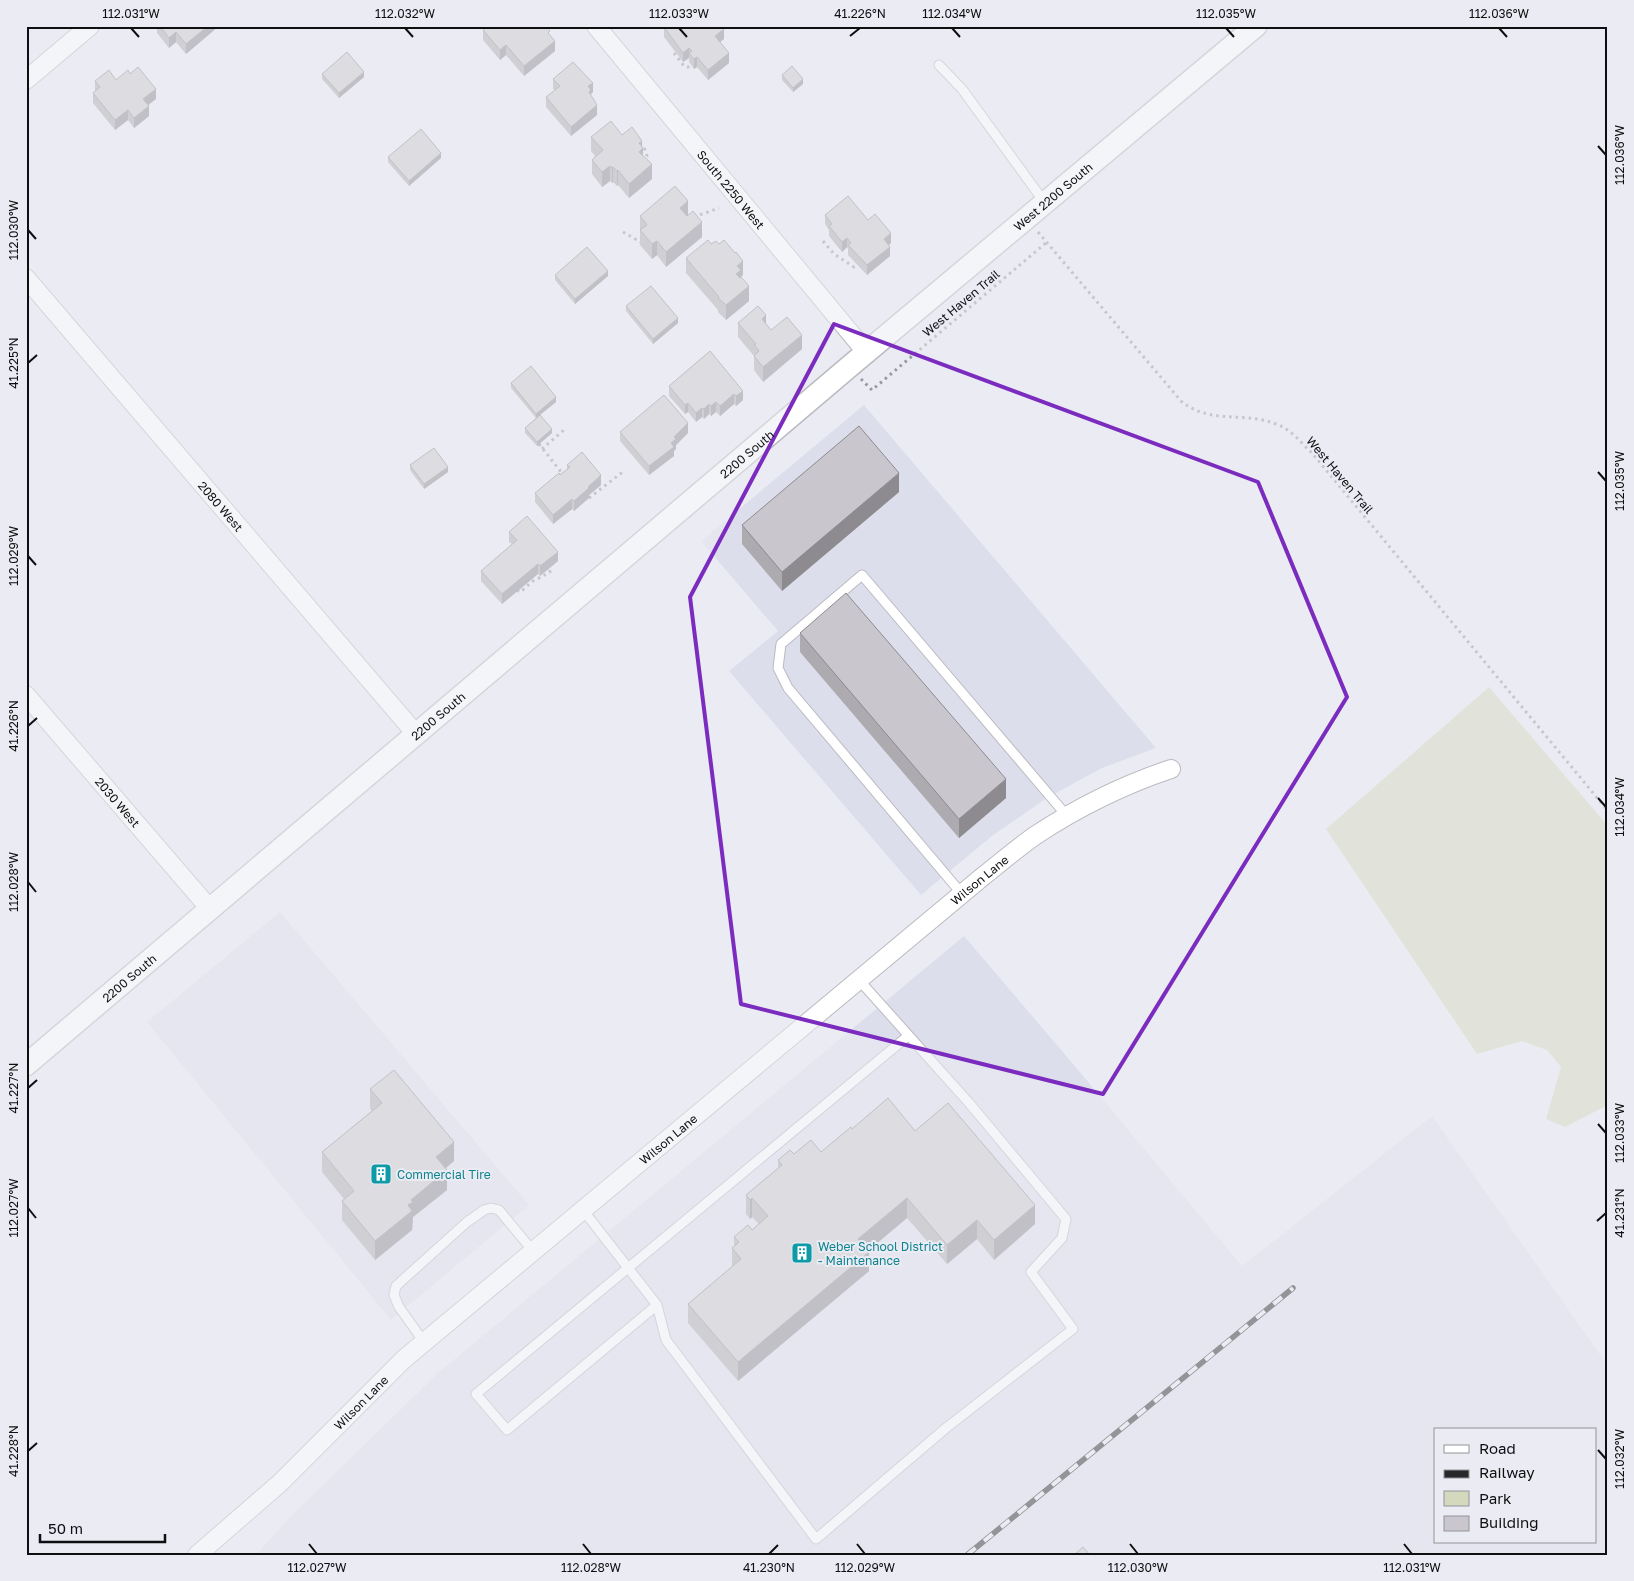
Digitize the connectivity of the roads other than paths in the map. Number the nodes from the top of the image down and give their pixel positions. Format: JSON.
{"nodes":[{"id":1,"x":90,"y":26,"type":"edge"},
{"id":2,"x":596,"y":26,"type":"edge"},
{"id":3,"x":1256,"y":26,"type":"edge"},
{"id":4,"x":939,"y":65,"type":"dead end"},
{"id":5,"x":26,"y":80,"type":"edge"},
{"id":6,"x":1046,"y":203,"type":"junction"},
{"id":7,"x":26,"y":278,"type":"edge"},
{"id":8,"x":866,"y":353,"type":"junction"},
{"id":9,"x":854,"y":371,"type":"joint"},
{"id":10,"x":26,"y":695,"type":"edge"},
{"id":11,"x":416,"y":734,"type":"junction"},
{"id":12,"x":1170,"y":769,"type":"dead end"},
{"id":13,"x":1067,"y":816,"type":"junction"},
{"id":14,"x":962,"y":894,"type":"junction"},
{"id":15,"x":210,"y":909,"type":"junction"},
{"id":16,"x":859,"y":980,"type":"junction"},
{"id":17,"x":908,"y":1036,"type":"junction"},
{"id":18,"x":26,"y":1065,"type":"edge"},
{"id":19,"x":583,"y":1210,"type":"junction"},
{"id":20,"x":533,"y":1251,"type":"junction"},
{"id":21,"x":628,"y":1267,"type":"junction"},
{"id":22,"x":657,"y":1305,"type":"junction"},
{"id":23,"x":424,"y":1342,"type":"junction"},
{"id":24,"x":197,"y":1555,"type":"edge"}],
"edges":[{"from":1,"to":5,"type":"street"},
{"from":2,"to":8,"type":"street","name":"South 2250 West"},
{"from":3,"to":6,"type":"street","name":"West 2200 South"},
{"from":4,"to":6,"type":"lane"},
{"from":6,"to":8,"type":"street","name":"West 2200 South"},
{"from":7,"to":11,"type":"street","name":"2080 West"},
{"from":8,"to":9,"type":"street","name":"West 2200 South"},
{"from":9,"to":11,"type":"street","name":"2200 South"},
{"from":10,"to":15,"type":"street","name":"2030 West"},
{"from":11,"to":15,"type":"street","name":"2200 South"},
{"from":12,"to":13,"type":"street","name":"Wilson Lane"},
{"from":13,"to":14,"type":"street","name":"Wilson Lane"},
{"from":13,"to":14,"type":"lane"},
{"from":14,"to":16,"type":"street","name":"Wilson Lane"},
{"from":15,"to":18,"type":"street","name":"2200 South"},
{"from":16,"to":17,"type":"lane"},
{"from":16,"to":19,"type":"street","name":"Wilson Lane"},
{"from":17,"to":21,"type":"lane"},
{"from":17,"to":22,"type":"lane"},
{"from":19,"to":20,"type":"street","name":"Wilson Lane"},
{"from":19,"to":21,"type":"lane"},
{"from":20,"to":23,"type":"street","name":"Wilson Lane"},
{"from":20,"to":23,"type":"lane"},
{"from":21,"to":22,"type":"lane"},
{"from":21,"to":22,"type":"lane"},
{"from":23,"to":24,"type":"street","name":"Wilson Lane"}]}
